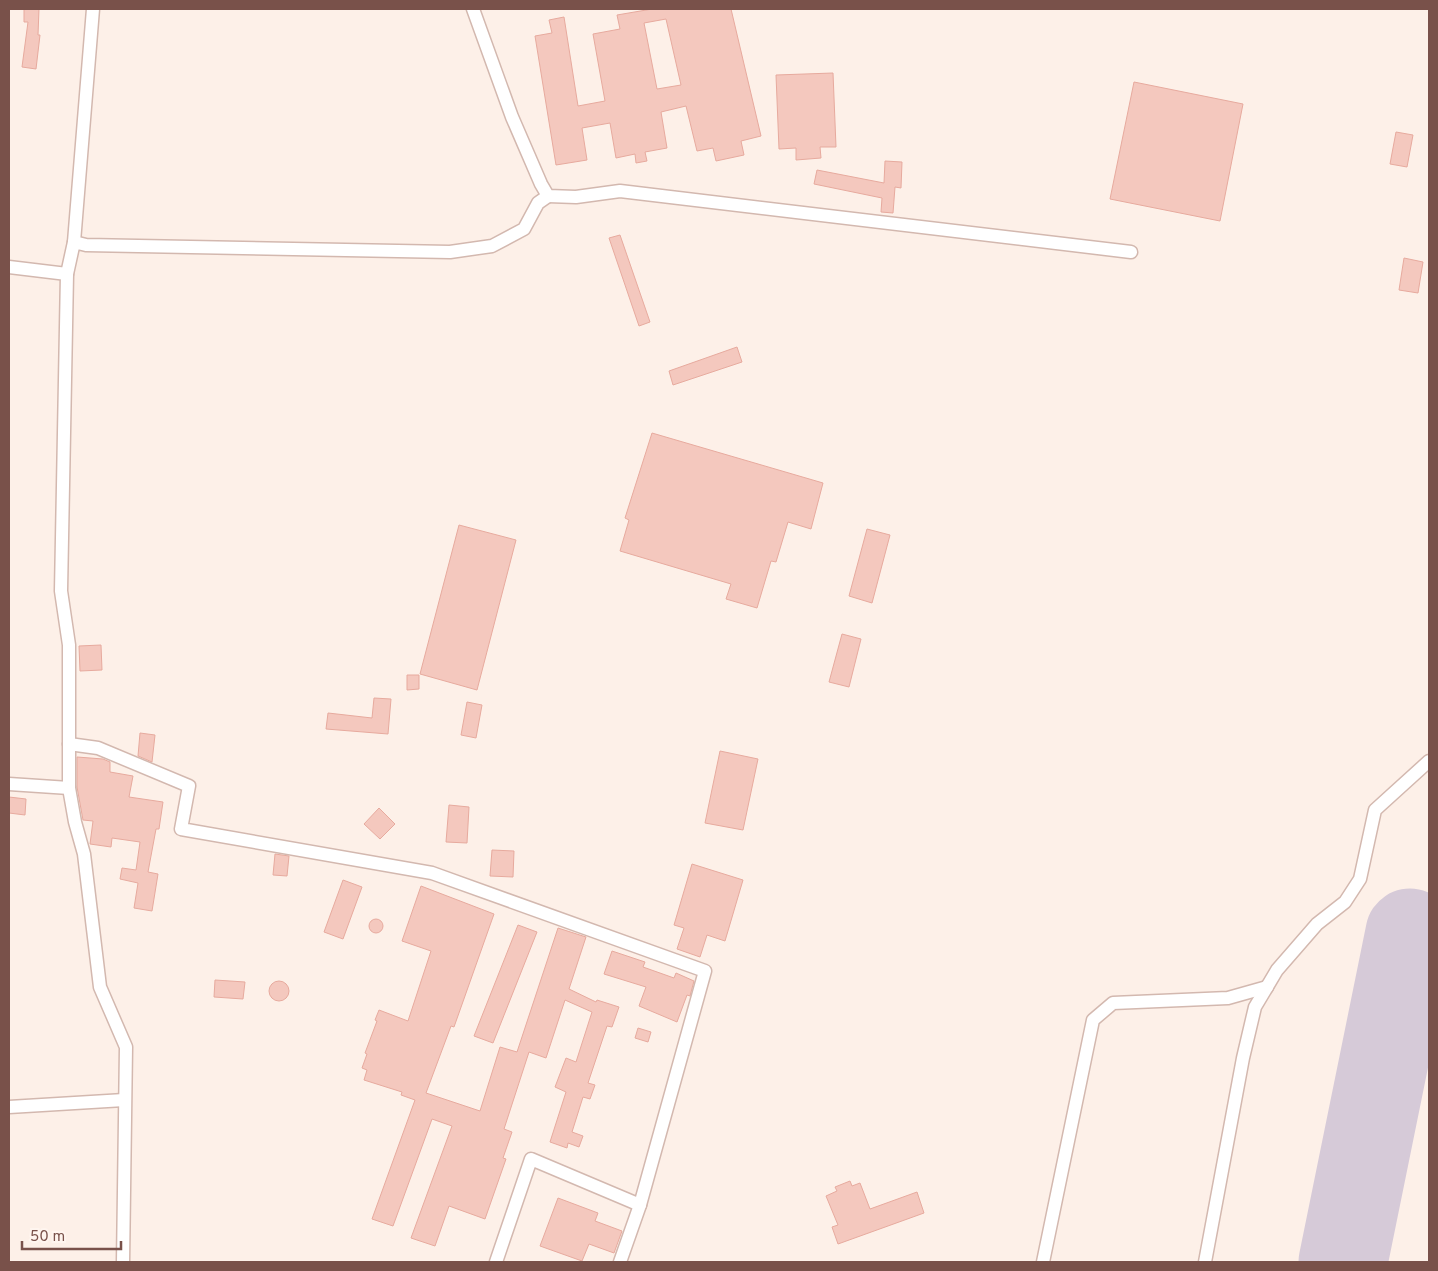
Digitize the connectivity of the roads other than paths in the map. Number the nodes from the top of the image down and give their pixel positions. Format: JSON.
{"nodes":[{"id":1,"x":93,"y":9,"type":"edge"},
{"id":2,"x":474,"y":9,"type":"edge"},
{"id":3,"x":548,"y":196,"type":"junction"},
{"id":4,"x":74,"y":242,"type":"junction"},
{"id":5,"x":1131,"y":252,"type":"dead end"},
{"id":6,"x":9,"y":268,"type":"edge"},
{"id":7,"x":67,"y":274,"type":"junction"},
{"id":8,"x":69,"y":744,"type":"junction"},
{"id":9,"x":1429,"y":761,"type":"edge"},
{"id":10,"x":9,"y":784,"type":"edge"},
{"id":11,"x":69,"y":788,"type":"junction"},
{"id":12,"x":1267,"y":988,"type":"junction"},
{"id":13,"x":124,"y":1100,"type":"junction"},
{"id":14,"x":9,"y":1107,"type":"edge"},
{"id":15,"x":640,"y":1204,"type":"junction"},
{"id":16,"x":123,"y":1262,"type":"edge"},
{"id":17,"x":496,"y":1262,"type":"edge"},
{"id":18,"x":620,"y":1262,"type":"edge"},
{"id":19,"x":1043,"y":1262,"type":"edge"},
{"id":20,"x":1205,"y":1262,"type":"edge"}],
"edges":[{"from":1,"to":4,"type":"street"},
{"from":2,"to":3,"type":"street"},
{"from":3,"to":4,"type":"street"},
{"from":3,"to":5,"type":"street"},
{"from":4,"to":7,"type":"street"},
{"from":6,"to":7,"type":"street"},
{"from":7,"to":8,"type":"street"},
{"from":8,"to":11,"type":"street"},
{"from":8,"to":15,"type":"street"},
{"from":9,"to":12,"type":"street"},
{"from":10,"to":11,"type":"street"},
{"from":11,"to":13,"type":"street"},
{"from":12,"to":19,"type":"street"},
{"from":12,"to":20,"type":"street"},
{"from":13,"to":14,"type":"street"},
{"from":13,"to":16,"type":"street"},
{"from":15,"to":17,"type":"street"},
{"from":15,"to":18,"type":"street"}]}
